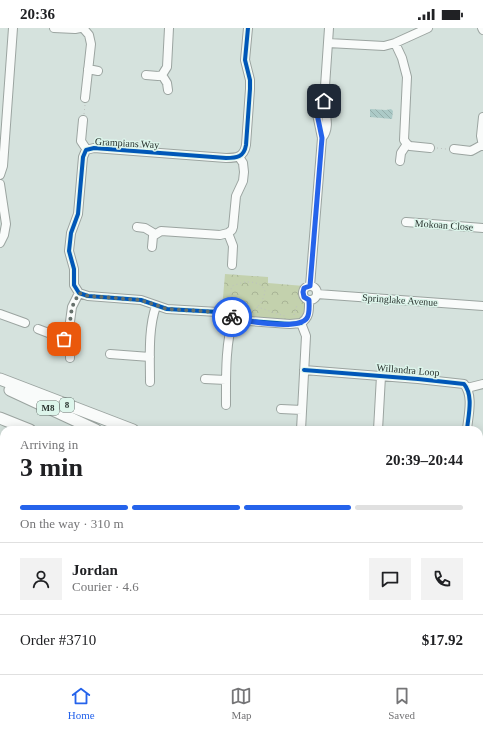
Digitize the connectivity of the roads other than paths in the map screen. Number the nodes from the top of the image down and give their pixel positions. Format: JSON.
{"nodes":[{"id":1,"x":13,"y":28,"type":"edge"},
{"id":2,"x":54,"y":28,"type":"edge"},
{"id":3,"x":82,"y":28,"type":"edge"},
{"id":4,"x":169,"y":28,"type":"edge"},
{"id":5,"x":248,"y":28,"type":"edge"},
{"id":6,"x":329,"y":28,"type":"edge"},
{"id":7,"x":428,"y":28,"type":"edge"},
{"id":8,"x":328,"y":43,"type":"junction"},
{"id":9,"x":395,"y":43,"type":"junction"},
{"id":10,"x":88,"y":69,"type":"junction"},
{"id":11,"x":98,"y":71,"type":"dead end"},
{"id":12,"x":146,"y":75,"type":"dead end"},
{"id":13,"x":162,"y":75,"type":"junction"},
{"id":14,"x":168,"y":90,"type":"dead end"},
{"id":15,"x":85,"y":98,"type":"road end"},
{"id":16,"x":483,"y":116,"type":"edge"},
{"id":17,"x":83,"y":120,"type":"road end"},
{"id":18,"x":407,"y":144,"type":"junction"},
{"id":19,"x":483,"y":145,"type":"edge"},
{"id":20,"x":430,"y":148,"type":"road end"},
{"id":21,"x":87,"y":150,"type":"junction"},
{"id":22,"x":454,"y":150,"type":"road end"},
{"id":23,"x":240,"y":157,"type":"junction"},
{"id":24,"x":400,"y":161,"type":"dead end"},
{"id":25,"x":0,"y":176,"type":"edge"},
{"id":26,"x":0,"y":184,"type":"edge"},
{"id":27,"x":406,"y":222,"type":"dead end"},
{"id":28,"x":137,"y":227,"type":"dead end"},
{"id":29,"x":483,"y":228,"type":"edge"},
{"id":30,"x":228,"y":233,"type":"junction"},
{"id":31,"x":155,"y":234,"type":"junction"},
{"id":32,"x":0,"y":243,"type":"edge"},
{"id":33,"x":152,"y":247,"type":"dead end"},
{"id":34,"x":232,"y":265,"type":"dead end"},
{"id":35,"x":310,"y":286,"type":"junction"},
{"id":36,"x":79,"y":293,"type":"junction"},
{"id":37,"x":317,"y":294,"type":"junction"},
{"id":38,"x":309,"y":300,"type":"junction"},
{"id":39,"x":156,"y":306,"type":"junction"},
{"id":40,"x":483,"y":306,"type":"edge"},
{"id":41,"x":0,"y":314,"type":"edge"},
{"id":42,"x":234,"y":317,"type":"junction"},
{"id":43,"x":25,"y":323,"type":"dead end"},
{"id":44,"x":301,"y":323,"type":"junction"},
{"id":45,"x":38,"y":329,"type":"dead end"},
{"id":46,"x":64,"y":339,"type":"junction"},
{"id":47,"x":110,"y":354,"type":"dead end"},
{"id":48,"x":150,"y":357,"type":"junction"},
{"id":49,"x":70,"y":358,"type":"dead end"},
{"id":50,"x":304,"y":370,"type":"junction"},
{"id":51,"x":381,"y":376,"type":"junction"},
{"id":52,"x":0,"y":379,"type":"edge"},
{"id":53,"x":205,"y":379,"type":"dead end"},
{"id":54,"x":226,"y":380,"type":"junction"},
{"id":55,"x":150,"y":382,"type":"dead end"},
{"id":56,"x":483,"y":384,"type":"edge"},
{"id":57,"x":0,"y":386,"type":"edge"},
{"id":58,"x":467,"y":388,"type":"junction"},
{"id":59,"x":226,"y":405,"type":"dead end"},
{"id":60,"x":281,"y":409,"type":"dead end"},
{"id":61,"x":302,"y":410,"type":"junction"},
{"id":62,"x":0,"y":418,"type":"edge"},
{"id":63,"x":20,"y":426,"type":"edge"},
{"id":64,"x":87,"y":426,"type":"edge"},
{"id":65,"x":123,"y":426,"type":"edge"},
{"id":66,"x":301,"y":426,"type":"edge"},
{"id":67,"x":378,"y":426,"type":"edge"},
{"id":68,"x":467,"y":426,"type":"edge"}],
"edges":[{"from":1,"to":25,"type":"street"},
{"from":2,"to":3,"type":"street"},
{"from":3,"to":10,"type":"street"},
{"from":4,"to":13,"type":"street"},
{"from":5,"to":23,"type":"street"},
{"from":6,"to":8,"type":"street"},
{"from":7,"to":9,"type":"street"},
{"from":8,"to":9,"type":"street"},
{"from":8,"to":35,"type":"street"},
{"from":9,"to":18,"type":"street"},
{"from":10,"to":11,"type":"street"},
{"from":10,"to":15,"type":"street"},
{"from":12,"to":13,"type":"street"},
{"from":13,"to":14,"type":"street"},
{"from":16,"to":19,"type":"street"},
{"from":17,"to":21,"type":"street","name":"Grampians Way"},
{"from":18,"to":20,"type":"street"},
{"from":18,"to":24,"type":"street"},
{"from":19,"to":22,"type":"street"},
{"from":21,"to":23,"type":"street","name":"Grampians Way"},
{"from":21,"to":36,"type":"street","name":"Grampians Way"},
{"from":23,"to":30,"type":"street"},
{"from":26,"to":32,"type":"street"},
{"from":27,"to":29,"type":"street","name":"Mokoan Close"},
{"from":28,"to":31,"type":"street"},
{"from":30,"to":31,"type":"street"},
{"from":30,"to":34,"type":"street"},
{"from":31,"to":33,"type":"street"},
{"from":35,"to":37,"type":"street"},
{"from":35,"to":38,"type":"street"},
{"from":36,"to":39,"type":"street"},
{"from":36,"to":46,"type":"street"},
{"from":37,"to":38,"type":"street"},
{"from":37,"to":40,"type":"street","name":"Springlake Avenue"},
{"from":38,"to":44,"type":"street"},
{"from":39,"to":42,"type":"street"},
{"from":39,"to":48,"type":"street"},
{"from":41,"to":43,"type":"street"},
{"from":42,"to":44,"type":"street"},
{"from":42,"to":54,"type":"street"},
{"from":44,"to":50,"type":"street"},
{"from":45,"to":46,"type":"street"},
{"from":46,"to":49,"type":"street"},
{"from":47,"to":48,"type":"street"},
{"from":48,"to":55,"type":"street"},
{"from":50,"to":51,"type":"street","name":"Willandra Loop"},
{"from":50,"to":61,"type":"street"},
{"from":51,"to":58,"type":"street","name":"Willandra Loop"},
{"from":51,"to":67,"type":"street","name":"Willandra Loop"},
{"from":52,"to":65,"type":"highway","number":"8"},
{"from":53,"to":54,"type":"street"},
{"from":54,"to":59,"type":"street"},
{"from":56,"to":58,"type":"street"},
{"from":57,"to":64,"type":"highway","number":"M8"},
{"from":58,"to":68,"type":"street"},
{"from":60,"to":61,"type":"street"},
{"from":61,"to":66,"type":"street"},
{"from":62,"to":63,"type":"highway"}]}
